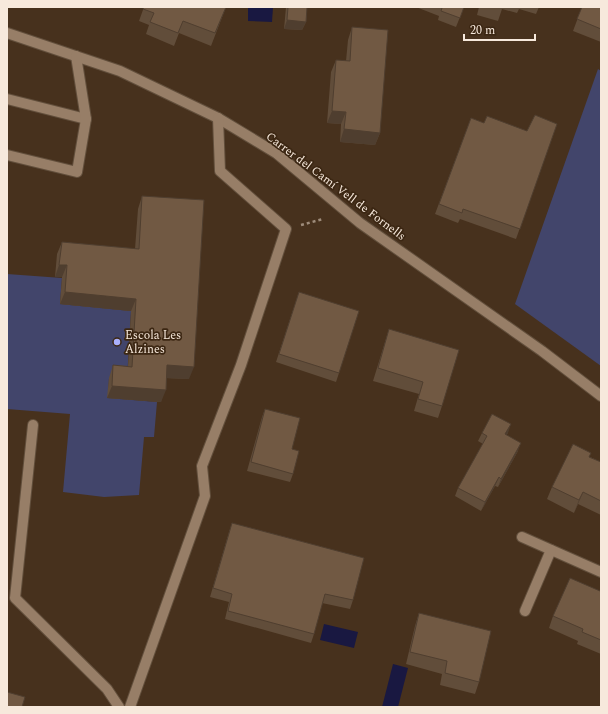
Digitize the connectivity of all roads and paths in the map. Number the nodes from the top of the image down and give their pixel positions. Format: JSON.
{"nodes":[{"id":1,"x":7,"y":33,"type":"edge"},
{"id":2,"x":76,"y":56,"type":"junction"},
{"id":3,"x":7,"y":99,"type":"edge"},
{"id":4,"x":218,"y":118,"type":"junction"},
{"id":5,"x":86,"y":119,"type":"junction"},
{"id":6,"x":7,"y":155,"type":"edge"},
{"id":7,"x":323,"y":219,"type":"dead end"},
{"id":8,"x":286,"y":229,"type":"junction"},
{"id":9,"x":601,"y":396,"type":"edge"},
{"id":10,"x":33,"y":425,"type":"dead end"},
{"id":11,"x":522,"y":537,"type":"dead end"},
{"id":12,"x":551,"y":550,"type":"junction"},
{"id":13,"x":601,"y":572,"type":"edge"},
{"id":14,"x":525,"y":611,"type":"dead end"},
{"id":15,"x":119,"y":707,"type":"edge"},
{"id":16,"x":130,"y":707,"type":"edge"}],
"edges":[{"from":1,"to":2,"type":"street","name":"Carrer del Camí Vell de Fornells"},
{"from":2,"to":4,"type":"street","name":"Carrer del Camí Vell de Fornells"},
{"from":2,"to":5,"type":"street"},
{"from":3,"to":5,"type":"street"},
{"from":4,"to":8,"type":"street"},
{"from":4,"to":9,"type":"street","name":"Carrer del Camí Vell de Fornells"},
{"from":5,"to":6,"type":"street"},
{"from":7,"to":8,"type":"path"},
{"from":8,"to":16,"type":"street"},
{"from":10,"to":15,"type":"street"},
{"from":11,"to":12,"type":"street"},
{"from":12,"to":13,"type":"street"},
{"from":12,"to":14,"type":"street"}]}
